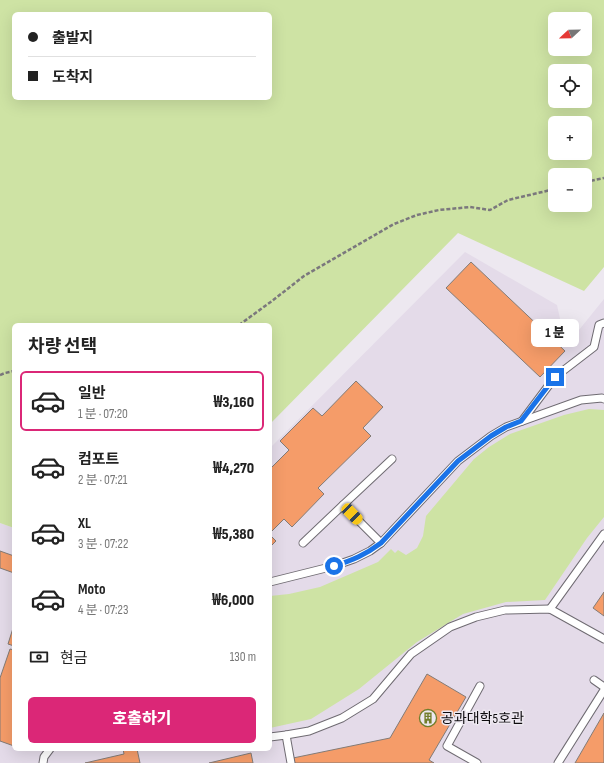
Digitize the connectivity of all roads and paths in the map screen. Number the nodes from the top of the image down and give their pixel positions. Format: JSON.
{"nodes":[{"id":1,"x":604,"y":178,"type":"edge"},
{"id":2,"x":592,"y":181,"type":"edge"},
{"id":3,"x":548,"y":191,"type":"edge"},
{"id":4,"x":604,"y":322,"type":"edge"},
{"id":5,"x":242,"y":323,"type":"edge"},
{"id":6,"x":12,"y":371,"type":"edge"},
{"id":7,"x":0,"y":375,"type":"edge"},
{"id":8,"x":604,"y":399,"type":"edge"},
{"id":9,"x":521,"y":421,"type":"junction"},
{"id":10,"x":392,"y":459,"type":"dead end"},
{"id":11,"x":343,"y":505,"type":"junction"},
{"id":12,"x":604,"y":534,"type":"edge"},
{"id":13,"x":303,"y":543,"type":"dead end"},
{"id":14,"x":381,"y":543,"type":"junction"},
{"id":15,"x":272,"y":582,"type":"edge"},
{"id":16,"x":550,"y":610,"type":"junction"},
{"id":17,"x":604,"y":639,"type":"edge"},
{"id":18,"x":594,"y":680,"type":"dead end"},
{"id":19,"x":480,"y":686,"type":"dead end"},
{"id":20,"x":604,"y":688,"type":"edge"},
{"id":21,"x":286,"y":735,"type":"junction"},
{"id":22,"x":272,"y":737,"type":"edge"},
{"id":23,"x":49,"y":751,"type":"edge"},
{"id":24,"x":43,"y":763,"type":"edge"},
{"id":25,"x":290,"y":763,"type":"edge"},
{"id":26,"x":477,"y":763,"type":"edge"},
{"id":27,"x":558,"y":763,"type":"edge"}],
"edges":[{"from":1,"to":2,"type":"path"},
{"from":3,"to":5,"type":"path"},
{"from":4,"to":9,"type":"lane"},
{"from":6,"to":7,"type":"path"},
{"from":8,"to":9,"type":"lane"},
{"from":9,"to":14,"type":"lane"},
{"from":10,"to":11,"type":"lane"},
{"from":11,"to":13,"type":"lane"},
{"from":11,"to":14,"type":"lane"},
{"from":12,"to":16,"type":"lane"},
{"from":14,"to":15,"type":"lane"},
{"from":16,"to":17,"type":"lane"},
{"from":16,"to":21,"type":"lane"},
{"from":18,"to":20,"type":"lane"},
{"from":19,"to":26,"type":"lane"},
{"from":20,"to":27,"type":"lane"},
{"from":21,"to":22,"type":"lane"},
{"from":21,"to":25,"type":"lane"},
{"from":23,"to":24,"type":"lane"}]}
